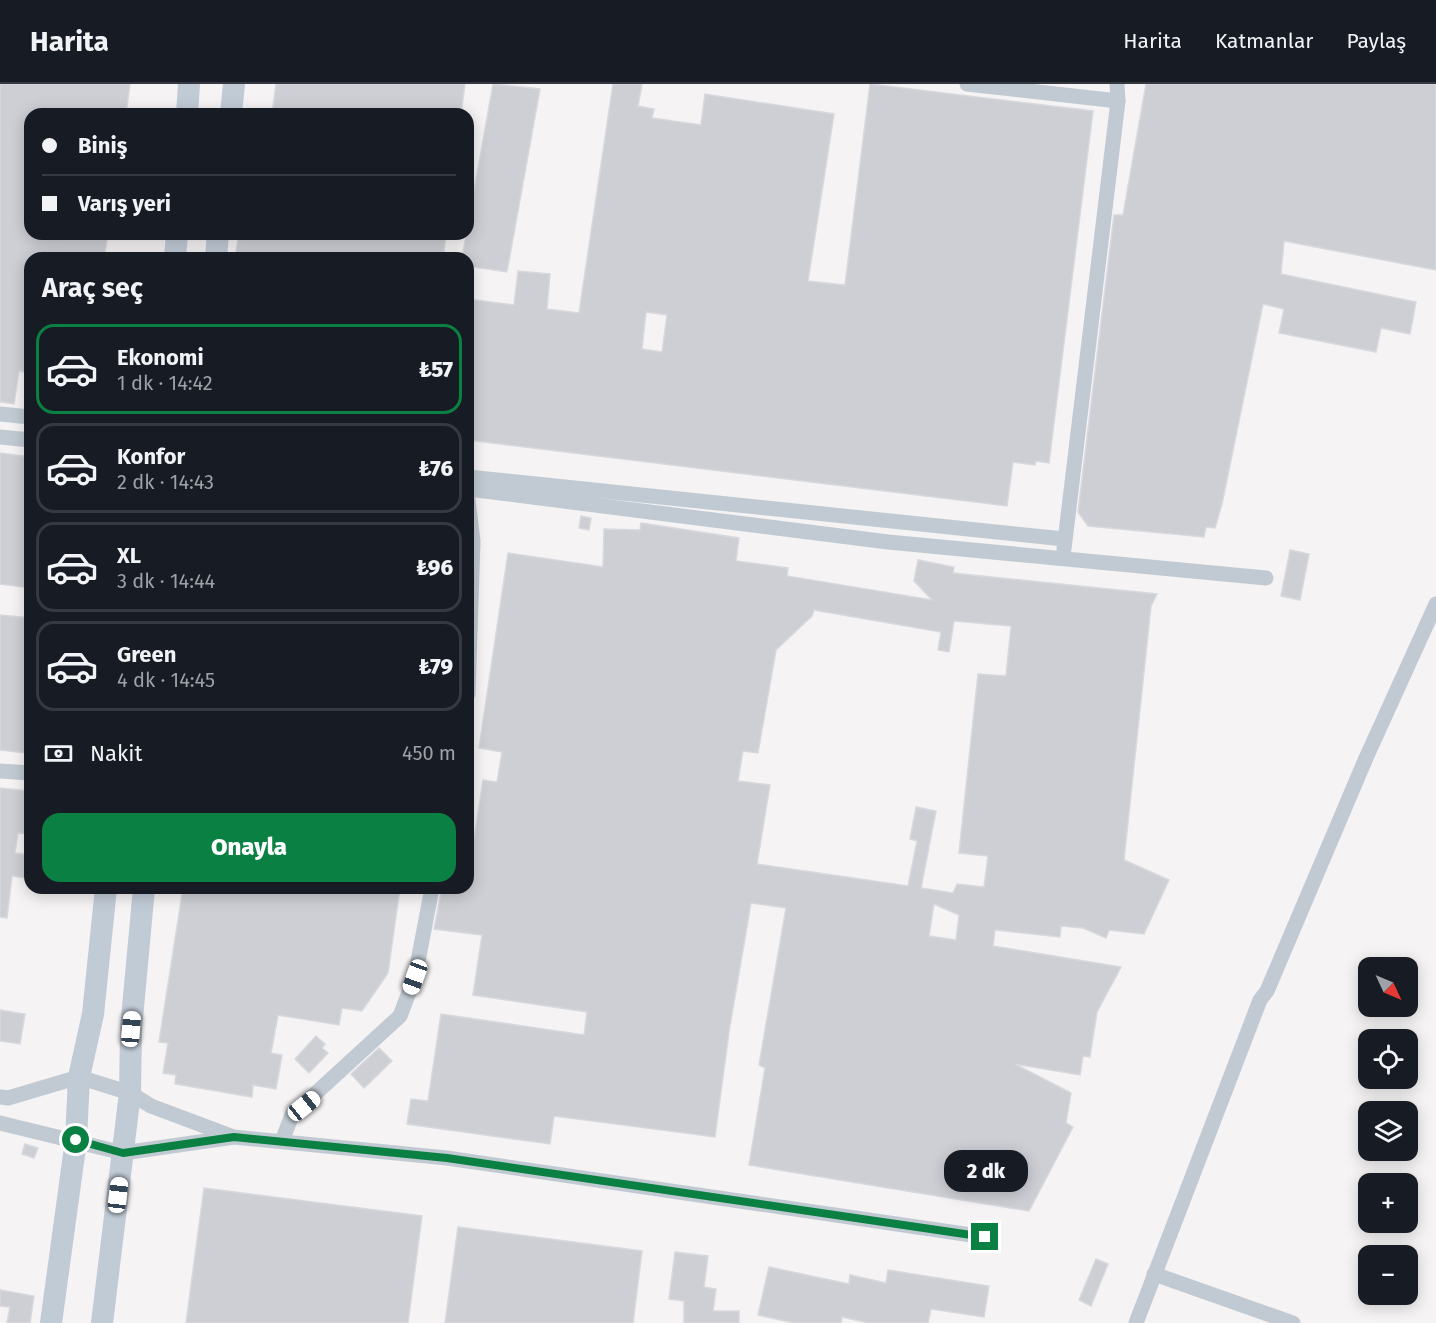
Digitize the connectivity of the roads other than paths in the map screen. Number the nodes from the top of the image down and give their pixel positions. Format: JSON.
{"nodes":[{"id":1,"x":189,"y":84,"type":"edge"},
{"id":2,"x":234,"y":84,"type":"edge"},
{"id":3,"x":967,"y":84,"type":"edge"},
{"id":4,"x":1117,"y":84,"type":"edge"},
{"id":5,"x":1118,"y":101,"type":"junction"},
{"id":6,"x":187,"y":108,"type":"edge"},
{"id":7,"x":232,"y":108,"type":"edge"},
{"id":8,"x":0,"y":414,"type":"edge"},
{"id":9,"x":24,"y":416,"type":"edge"},
{"id":10,"x":0,"y":437,"type":"edge"},
{"id":11,"x":24,"y":439,"type":"edge"},
{"id":12,"x":474,"y":483,"type":"edge"},
{"id":13,"x":474,"y":483,"type":"edge"},
{"id":14,"x":1064,"y":539,"type":"junction"},
{"id":15,"x":1064,"y":559,"type":"junction"},
{"id":16,"x":1266,"y":578,"type":"dead end"},
{"id":17,"x":1436,"y":604,"type":"edge"},
{"id":18,"x":0,"y":771,"type":"edge"},
{"id":19,"x":24,"y":773,"type":"edge"},
{"id":20,"x":105,"y":894,"type":"edge"},
{"id":21,"x":143,"y":894,"type":"edge"},
{"id":22,"x":431,"y":894,"type":"edge"},
{"id":23,"x":79,"y":1077,"type":"junction"},
{"id":24,"x":130,"y":1093,"type":"junction"},
{"id":25,"x":0,"y":1097,"type":"edge"},
{"id":26,"x":0,"y":1123,"type":"edge"},
{"id":27,"x":234,"y":1137,"type":"junction"},
{"id":28,"x":76,"y":1140,"type":"junction"},
{"id":29,"x":282,"y":1142,"type":"junction"},
{"id":30,"x":123,"y":1153,"type":"junction"},
{"id":31,"x":985,"y":1237,"type":"dead end"},
{"id":32,"x":1154,"y":1274,"type":"junction"},
{"id":33,"x":51,"y":1323,"type":"edge"},
{"id":34,"x":102,"y":1323,"type":"edge"},
{"id":35,"x":1136,"y":1323,"type":"edge"},
{"id":36,"x":1293,"y":1323,"type":"edge"}],
"edges":[{"from":1,"to":6,"type":"street"},
{"from":2,"to":7,"type":"street"},
{"from":3,"to":5,"type":"street"},
{"from":4,"to":5,"type":"street"},
{"from":5,"to":14,"type":"street"},
{"from":8,"to":9,"type":"street"},
{"from":10,"to":11,"type":"street"},
{"from":12,"to":14,"type":"street"},
{"from":13,"to":15,"type":"street"},
{"from":14,"to":15,"type":"street"},
{"from":15,"to":16,"type":"street"},
{"from":17,"to":32,"type":"street"},
{"from":18,"to":19,"type":"street"},
{"from":20,"to":23,"type":"street"},
{"from":21,"to":24,"type":"street"},
{"from":22,"to":29,"type":"street"},
{"from":23,"to":24,"type":"street"},
{"from":23,"to":25,"type":"street"},
{"from":23,"to":28,"type":"street"},
{"from":24,"to":27,"type":"street"},
{"from":24,"to":30,"type":"street"},
{"from":26,"to":28,"type":"street"},
{"from":27,"to":29,"type":"street"},
{"from":27,"to":30,"type":"street"},
{"from":28,"to":30,"type":"street"},
{"from":28,"to":33,"type":"street"},
{"from":29,"to":31,"type":"street"},
{"from":30,"to":34,"type":"street"},
{"from":32,"to":35,"type":"street"},
{"from":32,"to":36,"type":"street"}]}
